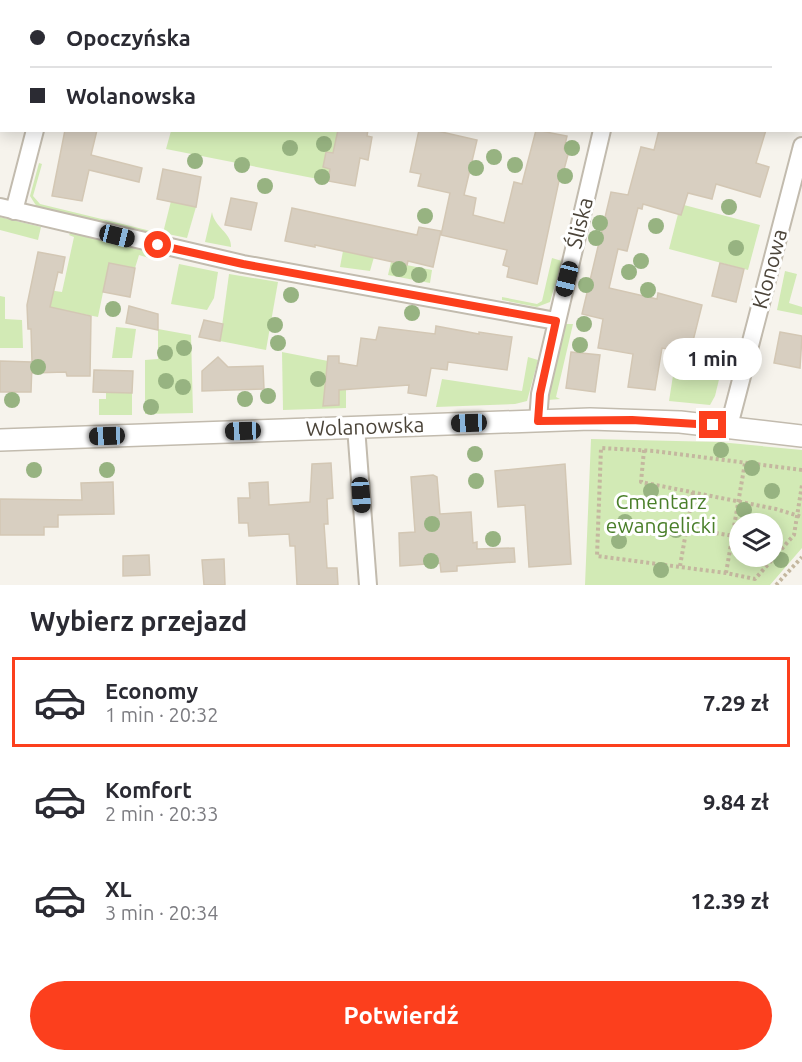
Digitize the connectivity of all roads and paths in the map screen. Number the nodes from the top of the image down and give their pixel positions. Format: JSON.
{"nodes":[{"id":1,"x":34,"y":132,"type":"edge"},
{"id":2,"x":602,"y":132,"type":"edge"},
{"id":3,"x":802,"y":146,"type":"edge"},
{"id":4,"x":7,"y":209,"type":"edge"},
{"id":5,"x":556,"y":321,"type":"junction"},
{"id":6,"x":538,"y":421,"type":"junction"},
{"id":7,"x":729,"y":426,"type":"junction"},
{"id":8,"x":356,"y":427,"type":"junction"},
{"id":9,"x":802,"y":436,"type":"edge"},
{"id":10,"x":0,"y":440,"type":"edge"},
{"id":11,"x":644,"y":450,"type":"junction"},
{"id":12,"x":745,"y":463,"type":"junction"},
{"id":13,"x":802,"y":470,"type":"edge"},
{"id":14,"x":802,"y":485,"type":"edge"},
{"id":15,"x":693,"y":492,"type":"junction"},
{"id":16,"x":738,"y":501,"type":"junction"},
{"id":17,"x":736,"y":513,"type":"edge"},
{"id":18,"x":800,"y":516,"type":"edge"},
{"id":19,"x":686,"y":528,"type":"junction"},
{"id":20,"x":729,"y":534,"type":"edge"},
{"id":21,"x":784,"y":546,"type":"joint"},
{"id":22,"x":802,"y":556,"type":"edge"},
{"id":23,"x":729,"y":557,"type":"edge"},
{"id":24,"x":680,"y":567,"type":"junction"},
{"id":25,"x":726,"y":573,"type":"junction"},
{"id":26,"x":368,"y":585,"type":"edge"},
{"id":27,"x":776,"y":585,"type":"edge"}],
"edges":[{"from":1,"to":4,"type":"street"},
{"from":2,"to":5,"type":"street","name":"Śliska"},
{"from":3,"to":7,"type":"street","name":"Klonowa"},
{"from":4,"to":5,"type":"street"},
{"from":5,"to":6,"type":"street","name":"Śliska"},
{"from":6,"to":7,"type":"street","name":"Wolanowska"},
{"from":6,"to":8,"type":"street","name":"Wolanowska"},
{"from":7,"to":9,"type":"street","name":"Wolanowska"},
{"from":8,"to":10,"type":"street","name":"Wolanowska"},
{"from":8,"to":26,"type":"street"},
{"from":11,"to":12,"type":"path"},
{"from":11,"to":15,"type":"path"},
{"from":11,"to":24,"type":"path"},
{"from":12,"to":13,"type":"path"},
{"from":12,"to":16,"type":"path"},
{"from":14,"to":18,"type":"path"},
{"from":15,"to":16,"type":"path"},
{"from":15,"to":19,"type":"path"},
{"from":16,"to":17,"type":"path"},
{"from":16,"to":18,"type":"path"},
{"from":18,"to":21,"type":"path"},
{"from":19,"to":20,"type":"path"},
{"from":19,"to":24,"type":"path"},
{"from":21,"to":25,"type":"path"},
{"from":22,"to":27,"type":"path"},
{"from":23,"to":25,"type":"path"},
{"from":24,"to":25,"type":"path"}]}
